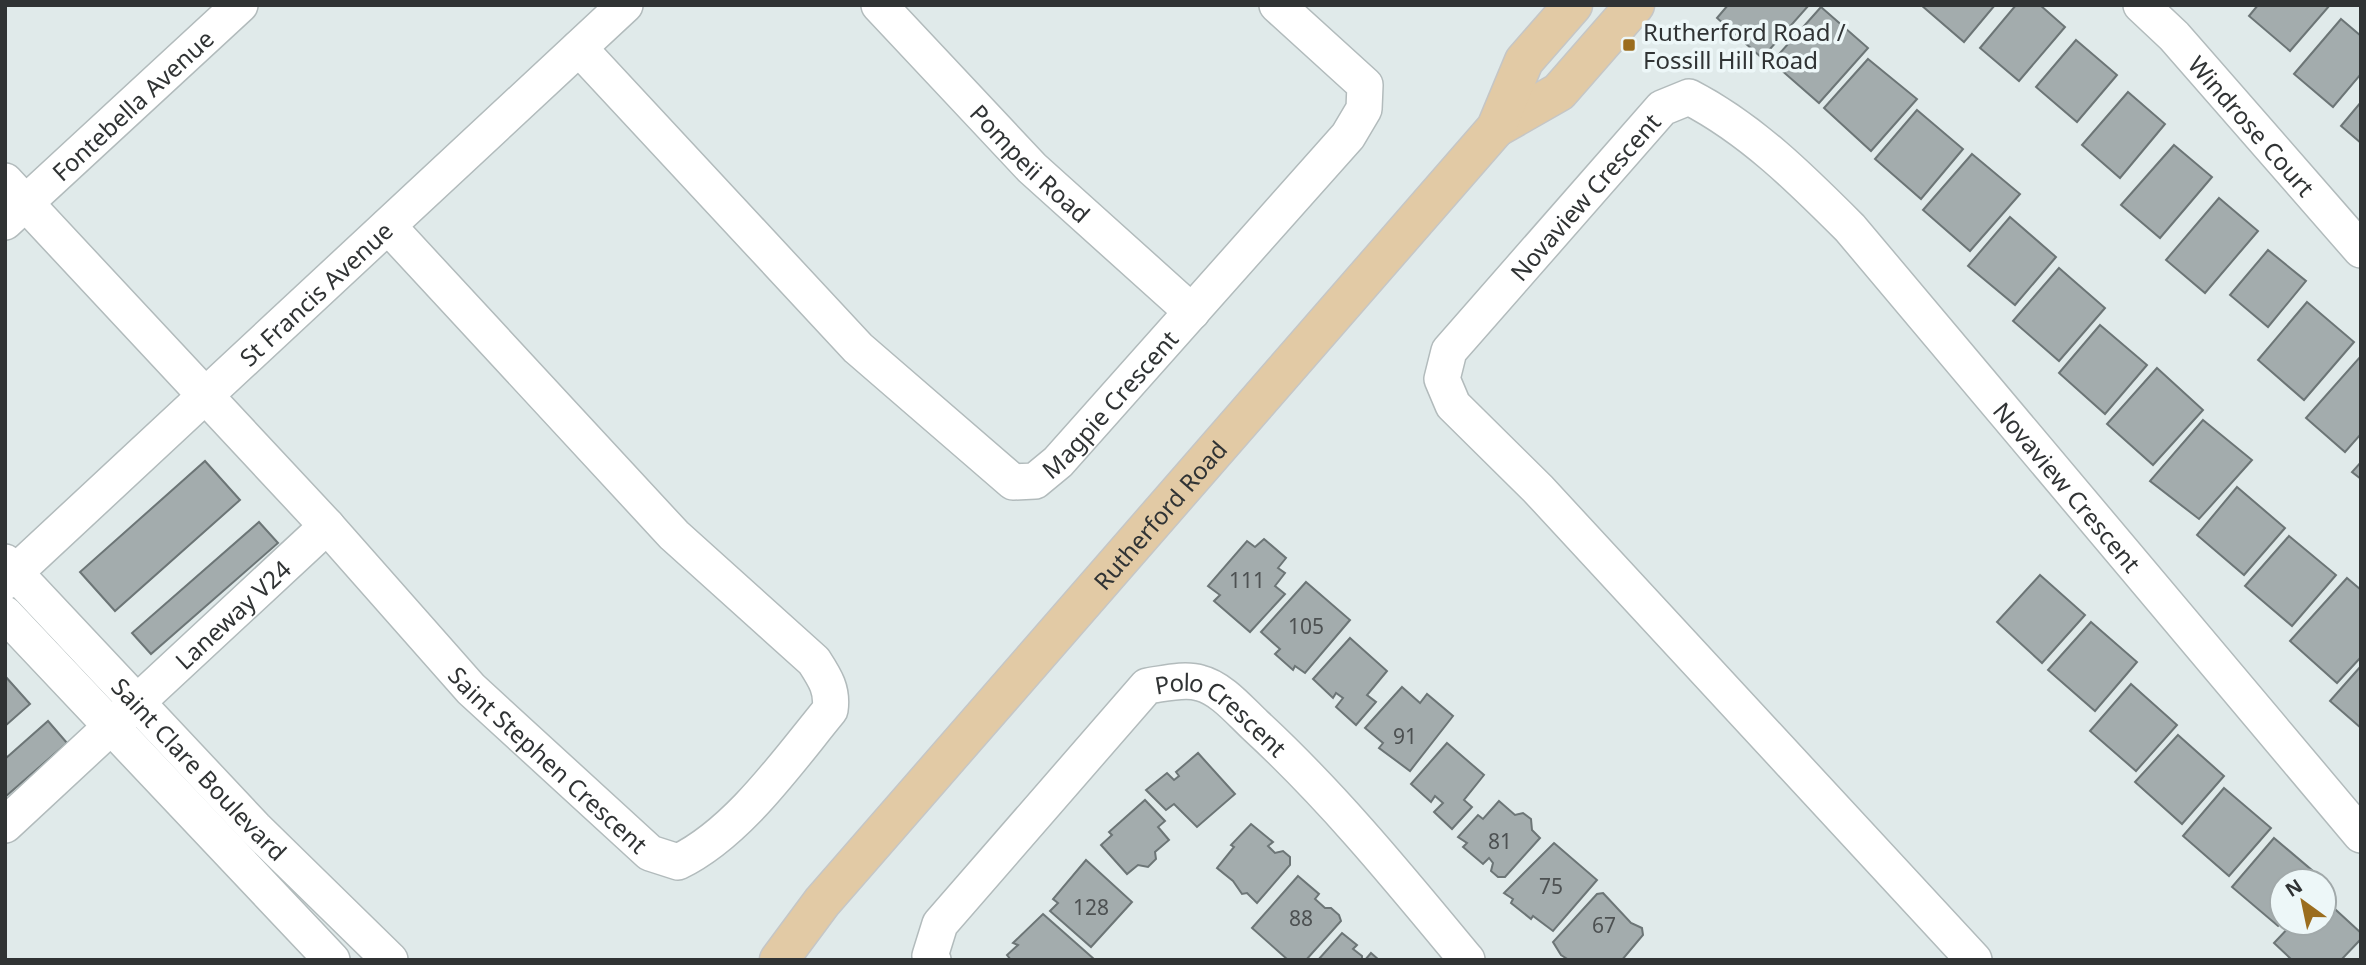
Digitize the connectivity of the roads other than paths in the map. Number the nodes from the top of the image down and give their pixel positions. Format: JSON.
{"nodes":[{"id":1,"x":240,"y":5,"type":"edge"},
{"id":2,"x":625,"y":5,"type":"edge"},
{"id":3,"x":879,"y":5,"type":"edge"},
{"id":4,"x":1277,"y":5,"type":"edge"},
{"id":5,"x":1573,"y":5,"type":"edge"},
{"id":6,"x":1635,"y":5,"type":"edge"},
{"id":7,"x":2141,"y":5,"type":"edge"},
{"id":8,"x":579,"y":48,"type":"junction"},
{"id":9,"x":1496,"y":128,"type":"junction"},
{"id":10,"x":12,"y":202,"type":"edge"},
{"id":11,"x":388,"y":226,"type":"junction"},
{"id":12,"x":2361,"y":250,"type":"edge"},
{"id":13,"x":1192,"y":312,"type":"junction"},
{"id":14,"x":205,"y":395,"type":"junction"},
{"id":15,"x":327,"y":526,"type":"junction"},
{"id":16,"x":9,"y":572,"type":"edge"},
{"id":17,"x":5,"y":614,"type":"edge"},
{"id":18,"x":138,"y":701,"type":"junction"},
{"id":19,"x":110,"y":727,"type":"junction"},
{"id":20,"x":5,"y":825,"type":"edge"},
{"id":21,"x":2361,"y":835,"type":"edge"},
{"id":22,"x":822,"y":902,"type":"junction"},
{"id":23,"x":332,"y":960,"type":"edge"},
{"id":24,"x":390,"y":960,"type":"edge"},
{"id":25,"x":747,"y":960,"type":"edge"},
{"id":26,"x":779,"y":960,"type":"edge"},
{"id":27,"x":933,"y":960,"type":"edge"},
{"id":28,"x":1467,"y":960,"type":"edge"},
{"id":29,"x":1973,"y":960,"type":"edge"}],
"edges":[{"from":1,"to":10,"type":"street","name":"Fontebella Avenue"},
{"from":2,"to":8,"type":"street","name":"St Francis Avenue"},
{"from":3,"to":13,"type":"street","name":"Pompeii Road"},
{"from":4,"to":13,"type":"street","name":"Magpie Crescent"},
{"from":5,"to":9,"type":"main road","name":"Rutherford Road"},
{"from":6,"to":9,"type":"main road","name":"Rutherford Road"},
{"from":7,"to":12,"type":"street","name":"Windrose Court"},
{"from":8,"to":11,"type":"street","name":"St Francis Avenue"},
{"from":8,"to":13,"type":"street","name":"Magpie Crescent"},
{"from":9,"to":22,"type":"main road","name":"Rutherford Road"},
{"from":10,"to":14,"type":"street","name":"Saint Stephen Crescent"},
{"from":11,"to":14,"type":"street","name":"St Francis Avenue"},
{"from":11,"to":15,"type":"street","name":"Saint Stephen Crescent"},
{"from":14,"to":15,"type":"street","name":"Saint Stephen Crescent"},
{"from":14,"to":16,"type":"street","name":"St Francis Avenue"},
{"from":15,"to":18,"type":"street","name":"Laneway V24"},
{"from":16,"to":18,"type":"street","name":"Saint Clare Boulevard"},
{"from":17,"to":19,"type":"street","name":"Saint Clare Boulevard"},
{"from":18,"to":19,"type":"street","name":"Laneway V24"},
{"from":18,"to":24,"type":"street","name":"Saint Clare Boulevard"},
{"from":19,"to":20,"type":"street","name":"Laneway V24"},
{"from":19,"to":23,"type":"street","name":"Saint Clare Boulevard"},
{"from":21,"to":29,"type":"street","name":"Novaview Crescent"},
{"from":22,"to":25,"type":"main road","name":"Rutherford Road"},
{"from":22,"to":26,"type":"main road","name":"Rutherford Road"},
{"from":27,"to":28,"type":"street","name":"Polo Crescent"}]}
